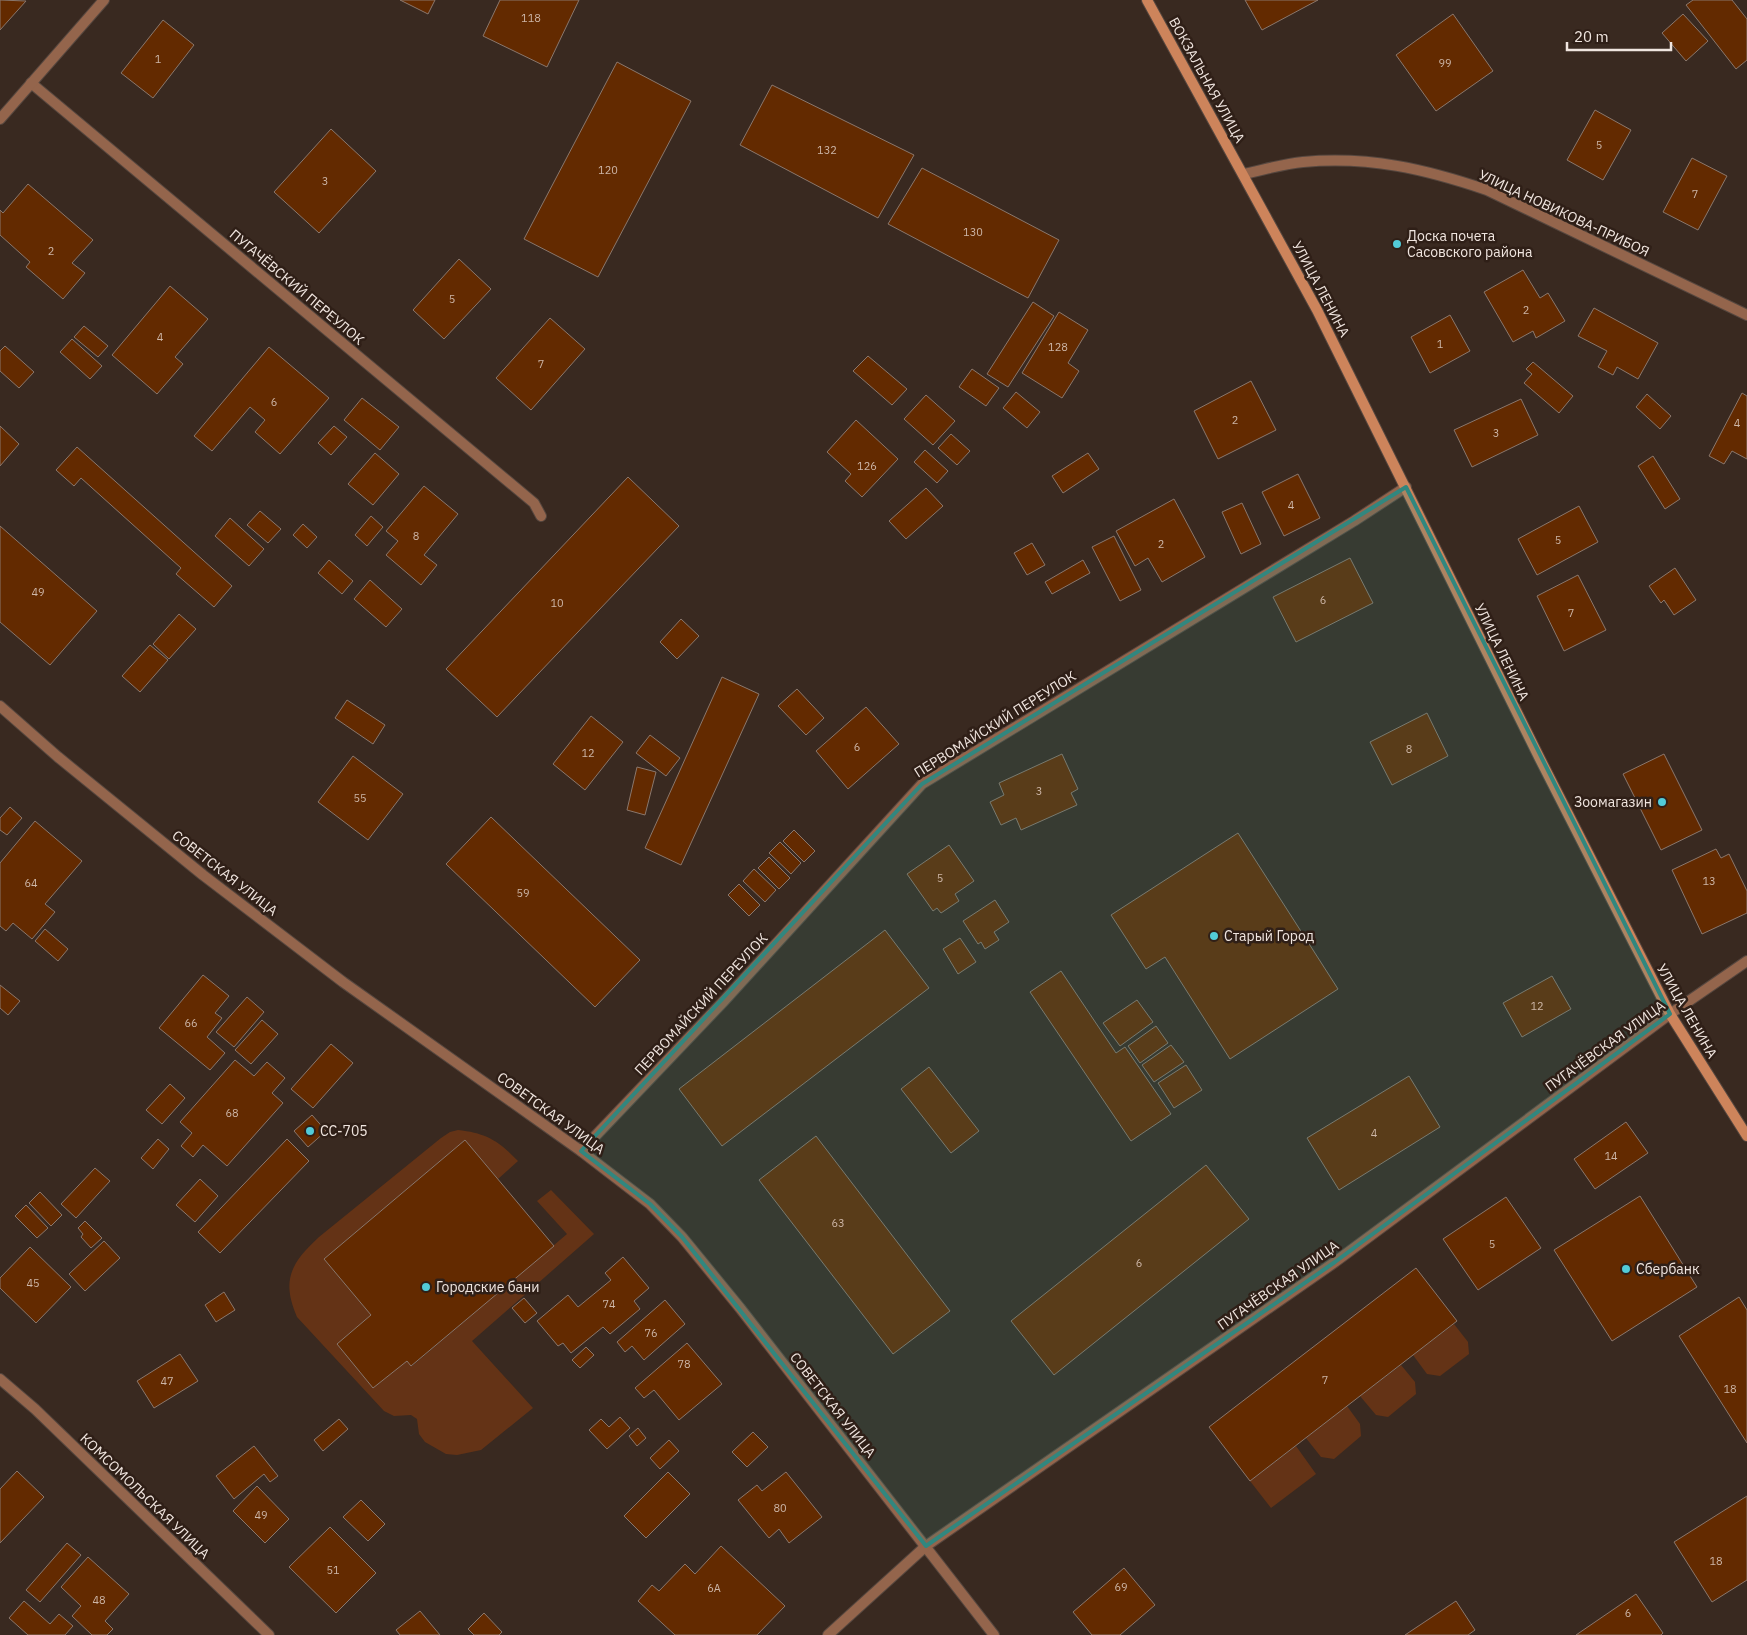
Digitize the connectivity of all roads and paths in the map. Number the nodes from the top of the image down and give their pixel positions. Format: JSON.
{"nodes":[{"id":1,"x":104,"y":0,"type":"edge"},
{"id":2,"x":1147,"y":0,"type":"edge"},
{"id":3,"x":31,"y":83,"type":"junction"},
{"id":4,"x":0,"y":119,"type":"edge"},
{"id":5,"x":1243,"y":174,"type":"junction"},
{"id":6,"x":1747,"y":315,"type":"edge"},
{"id":7,"x":1406,"y":487,"type":"junction"},
{"id":8,"x":541,"y":516,"type":"dead end"},
{"id":9,"x":0,"y":706,"type":"edge"},
{"id":10,"x":1747,"y":961,"type":"edge"},
{"id":11,"x":1670,"y":1014,"type":"junction"},
{"id":12,"x":1747,"y":1136,"type":"edge"},
{"id":13,"x":581,"y":1151,"type":"junction"},
{"id":14,"x":0,"y":1379,"type":"edge"},
{"id":15,"x":926,"y":1546,"type":"junction"},
{"id":16,"x":269,"y":1635,"type":"edge"},
{"id":17,"x":828,"y":1635,"type":"edge"},
{"id":18,"x":994,"y":1635,"type":"edge"}],
"edges":[{"from":1,"to":3,"type":"street"},
{"from":2,"to":5,"type":"main road","name":"ВОКЗАЛЬНАЯ УЛИЦА"},
{"from":3,"to":4,"type":"street"},
{"from":3,"to":8,"type":"street","name":"ПУГАЧЁВСКИЙ ПЕРЕУЛОК"},
{"from":5,"to":6,"type":"street","name":"УЛИЦА НОВИКОВА-ПРИБОЯ"},
{"from":5,"to":7,"type":"main road","name":"УЛИЦА ЛЕНИНА"},
{"from":7,"to":11,"type":"main road","name":"УЛИЦА ЛЕНИНА"},
{"from":7,"to":13,"type":"street","name":"ПЕРВОМАЙСКИЙ ПЕРЕУЛОК"},
{"from":9,"to":13,"type":"street","name":"СОВЕТСКАЯ УЛИЦА"},
{"from":10,"to":11,"type":"street","name":"ПУГАЧЁВСКАЯ УЛИЦА"},
{"from":11,"to":12,"type":"main road","name":"УЛИЦА ЛЕНИНА"},
{"from":11,"to":15,"type":"street","name":"ПУГАЧЁВСКАЯ УЛИЦА"},
{"from":13,"to":15,"type":"street","name":"СОВЕТСКАЯ УЛИЦА"},
{"from":14,"to":16,"type":"street","name":"КОМСОМОЛЬСКАЯ УЛИЦА"},
{"from":15,"to":17,"type":"street","name":"ПУГАЧЁВСКАЯ УЛИЦА"},
{"from":15,"to":18,"type":"street","name":"СОВЕТСКАЯ УЛИЦА"}]}
